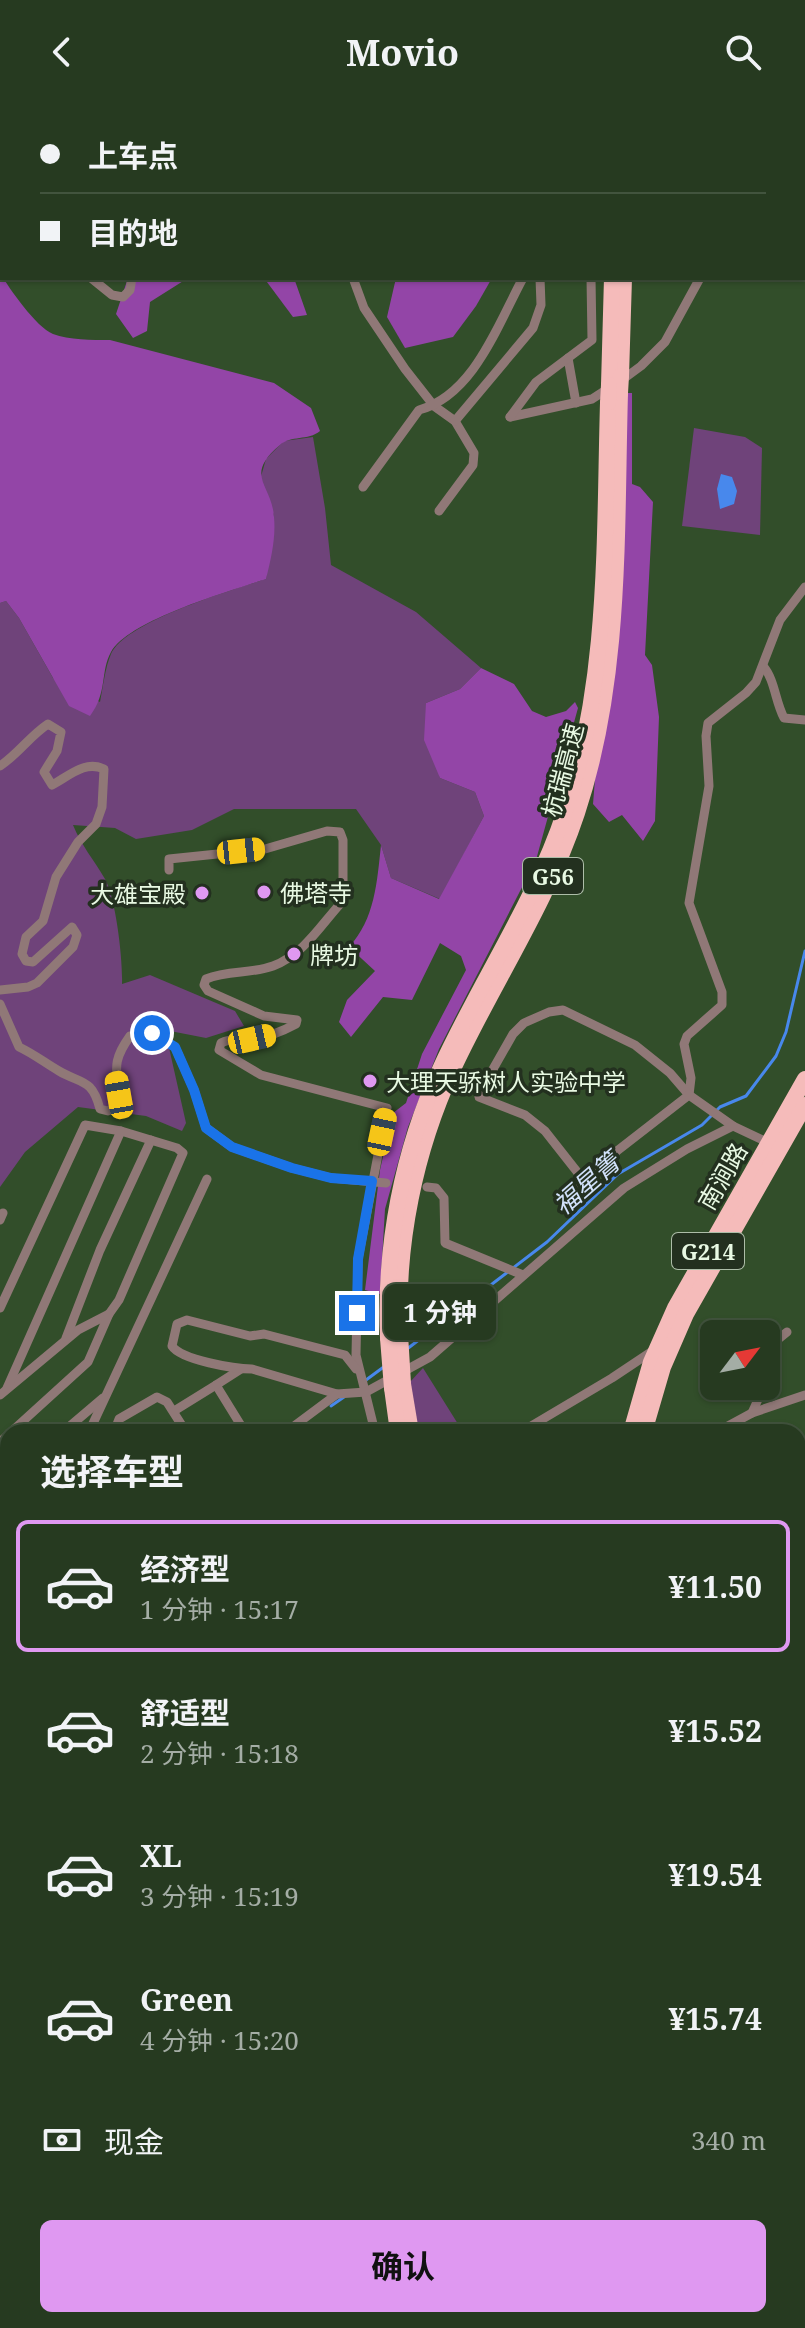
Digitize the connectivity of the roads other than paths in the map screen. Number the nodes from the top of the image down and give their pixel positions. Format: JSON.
{"nodes":[{"id":1,"x":93,"y":280,"type":"edge"},
{"id":2,"x":132,"y":280,"type":"edge"},
{"id":3,"x":354,"y":280,"type":"edge"},
{"id":4,"x":522,"y":280,"type":"edge"},
{"id":5,"x":540,"y":280,"type":"edge"},
{"id":6,"x":591,"y":280,"type":"edge"},
{"id":7,"x":612,"y":280,"type":"edge"},
{"id":8,"x":624,"y":280,"type":"edge"},
{"id":9,"x":699,"y":280,"type":"edge"},
{"id":10,"x":568,"y":358,"type":"junction"},
{"id":11,"x":615,"y":389,"type":"junction"},
{"id":12,"x":576,"y":403,"type":"junction"},
{"id":13,"x":434,"y":406,"type":"junction"},
{"id":14,"x":455,"y":421,"type":"junction"},
{"id":15,"x":363,"y":487,"type":"dead end"},
{"id":16,"x":439,"y":511,"type":"dead end"},
{"id":17,"x":805,"y":587,"type":"edge"},
{"id":18,"x":763,"y":666,"type":"junction"},
{"id":19,"x":805,"y":720,"type":"edge"},
{"id":20,"x":0,"y":766,"type":"edge"},
{"id":21,"x":169,"y":870,"type":"dead end"},
{"id":22,"x":0,"y":990,"type":"edge"},
{"id":23,"x":0,"y":1004,"type":"edge"},
{"id":24,"x":805,"y":1079,"type":"edge"},
{"id":25,"x":689,"y":1095,"type":"junction"},
{"id":26,"x":805,"y":1105,"type":"edge"},
{"id":27,"x":733,"y":1126,"type":"junction"},
{"id":28,"x":121,"y":1131,"type":"junction"},
{"id":29,"x":151,"y":1140,"type":"junction"},
{"id":30,"x":774,"y":1146,"type":"junction"},
{"id":31,"x":582,"y":1178,"type":"junction"},
{"id":32,"x":207,"y":1179,"type":"dead end"},
{"id":33,"x":372,"y":1181,"type":"junction"},
{"id":34,"x":386,"y":1183,"type":"dead end"},
{"id":35,"x":427,"y":1187,"type":"dead end"},
{"id":36,"x":559,"y":1196,"type":"dead end"},
{"id":37,"x":519,"y":1274,"type":"junction"},
{"id":38,"x":0,"y":1308,"type":"edge"},
{"id":39,"x":109,"y":1314,"type":"junction"},
{"id":40,"x":787,"y":1332,"type":"dead end"},
{"id":41,"x":780,"y":1338,"type":"edge"},
{"id":42,"x":65,"y":1341,"type":"junction"},
{"id":43,"x":657,"y":1347,"type":"junction"},
{"id":44,"x":241,"y":1369,"type":"junction"},
{"id":45,"x":360,"y":1375,"type":"junction"},
{"id":46,"x":216,"y":1385,"type":"junction"},
{"id":47,"x":397,"y":1386,"type":"junction"},
{"id":48,"x":365,"y":1390,"type":"junction"},
{"id":49,"x":3,"y":1393,"type":"edge"},
{"id":50,"x":107,"y":1393,"type":"junction"},
{"id":51,"x":337,"y":1394,"type":"junction"},
{"id":52,"x":805,"y":1395,"type":"edge"},
{"id":53,"x":758,"y":1400,"type":"edge"},
{"id":54,"x":174,"y":1411,"type":"junction"},
{"id":55,"x":752,"y":1413,"type":"junction"},
{"id":56,"x":302,"y":1421,"type":"junction"},
{"id":57,"x":21,"y":1424,"type":"edge"},
{"id":58,"x":72,"y":1424,"type":"edge"},
{"id":59,"x":93,"y":1424,"type":"edge"},
{"id":60,"x":117,"y":1424,"type":"edge"},
{"id":61,"x":181,"y":1424,"type":"edge"},
{"id":62,"x":240,"y":1424,"type":"edge"},
{"id":63,"x":298,"y":1424,"type":"edge"},
{"id":64,"x":304,"y":1424,"type":"edge"},
{"id":65,"x":373,"y":1424,"type":"edge"},
{"id":66,"x":398,"y":1424,"type":"edge"},
{"id":67,"x":409,"y":1424,"type":"edge"},
{"id":68,"x":534,"y":1424,"type":"edge"},
{"id":69,"x":633,"y":1424,"type":"edge"},
{"id":70,"x":646,"y":1424,"type":"edge"},
{"id":71,"x":732,"y":1424,"type":"edge"}],
"edges":[{"from":1,"to":2,"type":"street"},
{"from":3,"to":13,"type":"street"},
{"from":4,"to":13,"type":"street"},
{"from":5,"to":14,"type":"street"},
{"from":6,"to":10,"type":"street"},
{"from":7,"to":11,"type":"highway","name":"杭瑞高速","number":"G56"},
{"from":8,"to":11,"type":"highway","name":"杭瑞高速","number":"G56"},
{"from":9,"to":12,"type":"street"},
{"from":10,"to":12,"type":"street"},
{"from":10,"to":12,"type":"street"},
{"from":11,"to":47,"type":"highway","name":"杭瑞高速","number":"G56","bridge":true},
{"from":13,"to":14,"type":"street"},
{"from":13,"to":15,"type":"street"},
{"from":14,"to":16,"type":"street"},
{"from":17,"to":18,"type":"street"},
{"from":18,"to":19,"type":"street"},
{"from":18,"to":25,"type":"street"},
{"from":20,"to":22,"type":"street"},
{"from":21,"to":33,"type":"street"},
{"from":23,"to":33,"type":"street"},
{"from":24,"to":30,"type":"highway","name":"南涧路","number":"G214"},
{"from":25,"to":27,"type":"street"},
{"from":25,"to":31,"type":"street"},
{"from":25,"to":31,"type":"street"},
{"from":26,"to":30,"type":"highway","name":"南涧路","number":"G214"},
{"from":27,"to":30,"type":"street"},
{"from":27,"to":37,"type":"street"},
{"from":28,"to":29,"type":"street"},
{"from":28,"to":38,"type":"street"},
{"from":28,"to":49,"type":"street"},
{"from":29,"to":39,"type":"street"},
{"from":29,"to":42,"type":"street"},
{"from":30,"to":43,"type":"highway","name":"南涧路","number":"G214"},
{"from":30,"to":70,"type":"highway","name":"南涧路","number":"G214"},
{"from":31,"to":36,"type":"street"},
{"from":32,"to":50,"type":"street"},
{"from":33,"to":34,"type":"street"},
{"from":33,"to":45,"type":"street"},
{"from":35,"to":37,"type":"street"},
{"from":37,"to":48,"type":"street"},
{"from":39,"to":42,"type":"street"},
{"from":39,"to":57,"type":"street"},
{"from":40,"to":41,"type":"street"},
{"from":42,"to":49,"type":"street"},
{"from":43,"to":68,"type":"street"},
{"from":43,"to":69,"type":"highway","name":"南涧路","number":"G214"},
{"from":44,"to":45,"type":"street"},
{"from":44,"to":46,"type":"street"},
{"from":44,"to":51,"type":"street"},
{"from":45,"to":48,"type":"street"},
{"from":46,"to":54,"type":"street"},
{"from":46,"to":62,"type":"street"},
{"from":47,"to":66,"type":"highway","name":"杭瑞高速","number":"G56"},
{"from":47,"to":67,"type":"highway","name":"杭瑞高速","number":"G56"},
{"from":48,"to":51,"type":"street"},
{"from":48,"to":65,"type":"street"},
{"from":50,"to":58,"type":"street"},
{"from":50,"to":59,"type":"street"},
{"from":51,"to":56,"type":"street"},
{"from":52,"to":55,"type":"street"},
{"from":53,"to":55,"type":"street"},
{"from":54,"to":60,"type":"street"},
{"from":54,"to":61,"type":"street"},
{"from":55,"to":71,"type":"street"},
{"from":56,"to":63,"type":"street"},
{"from":56,"to":64,"type":"street"}]}
